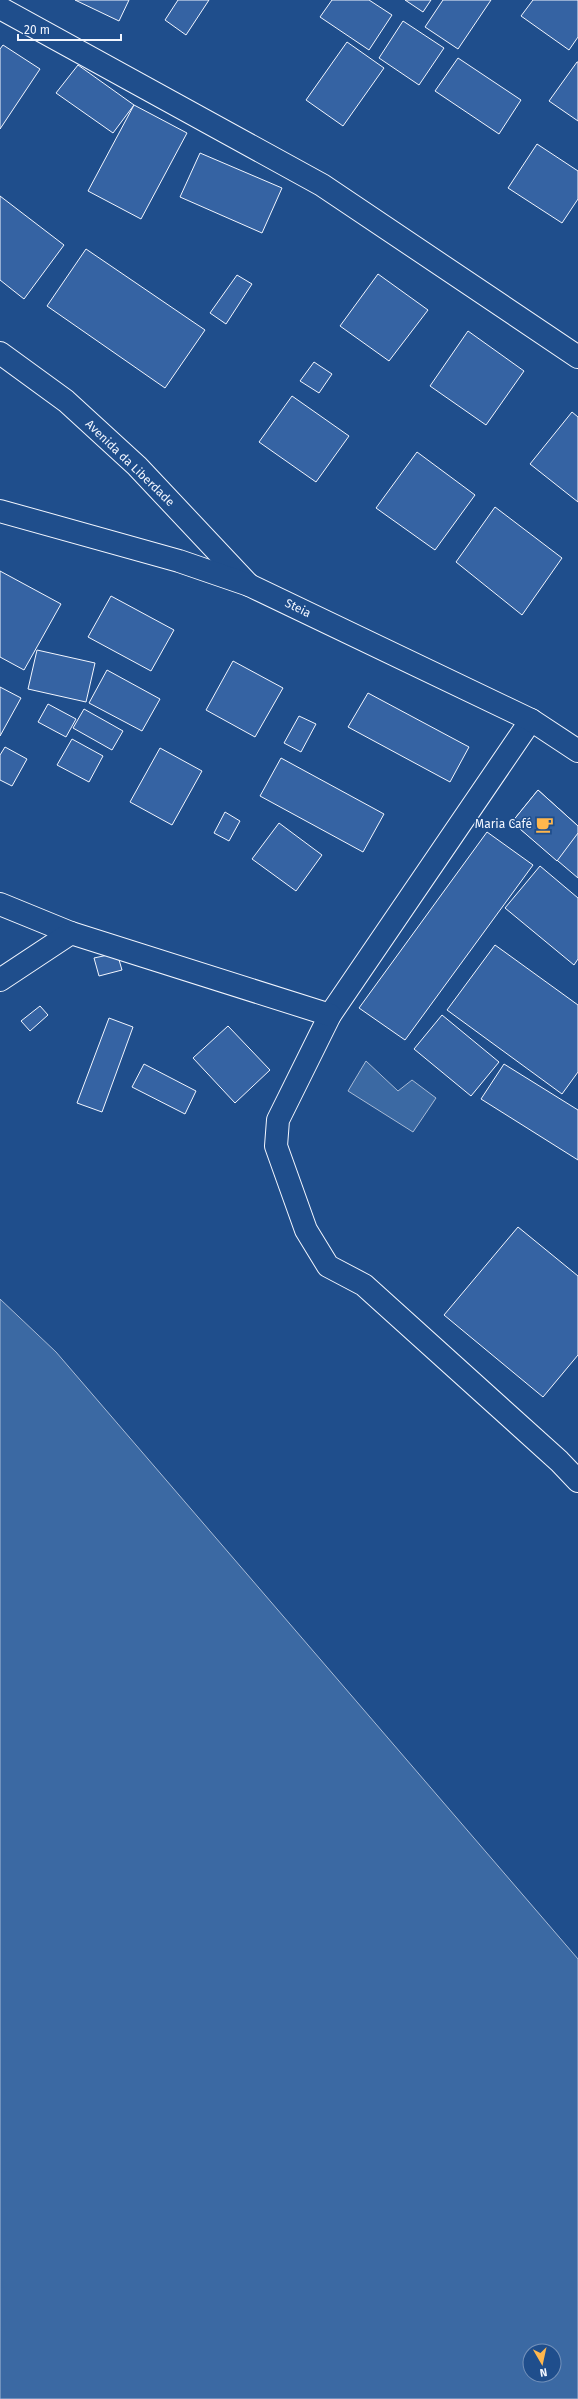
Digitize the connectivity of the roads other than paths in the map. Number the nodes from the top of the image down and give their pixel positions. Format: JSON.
{"nodes":[{"id":1,"x":0,"y":8,"type":"edge"},
{"id":2,"x":0,"y":353,"type":"edge"},
{"id":3,"x":578,"y":357,"type":"edge"},
{"id":4,"x":0,"y":511,"type":"edge"},
{"id":5,"x":249,"y":585,"type":"junction"},
{"id":6,"x":531,"y":720,"type":"junction"},
{"id":7,"x":578,"y":751,"type":"edge"},
{"id":8,"x":0,"y":904,"type":"edge"},
{"id":9,"x":71,"y":933,"type":"junction"},
{"id":10,"x":0,"y":980,"type":"edge"},
{"id":11,"x":330,"y":1015,"type":"junction"},
{"id":12,"x":578,"y":1482,"type":"edge"}],
"edges":[{"from":1,"to":3,"type":"street"},
{"from":2,"to":5,"type":"street","name":"Avenida da Liberdade"},
{"from":4,"to":5,"type":"street","name":"Steia"},
{"from":5,"to":6,"type":"street","name":"Steia"},
{"from":6,"to":7,"type":"street","name":"Steia"},
{"from":6,"to":11,"type":"street"},
{"from":8,"to":9,"type":"street"},
{"from":9,"to":10,"type":"street"},
{"from":9,"to":11,"type":"street"},
{"from":11,"to":12,"type":"street"}]}
